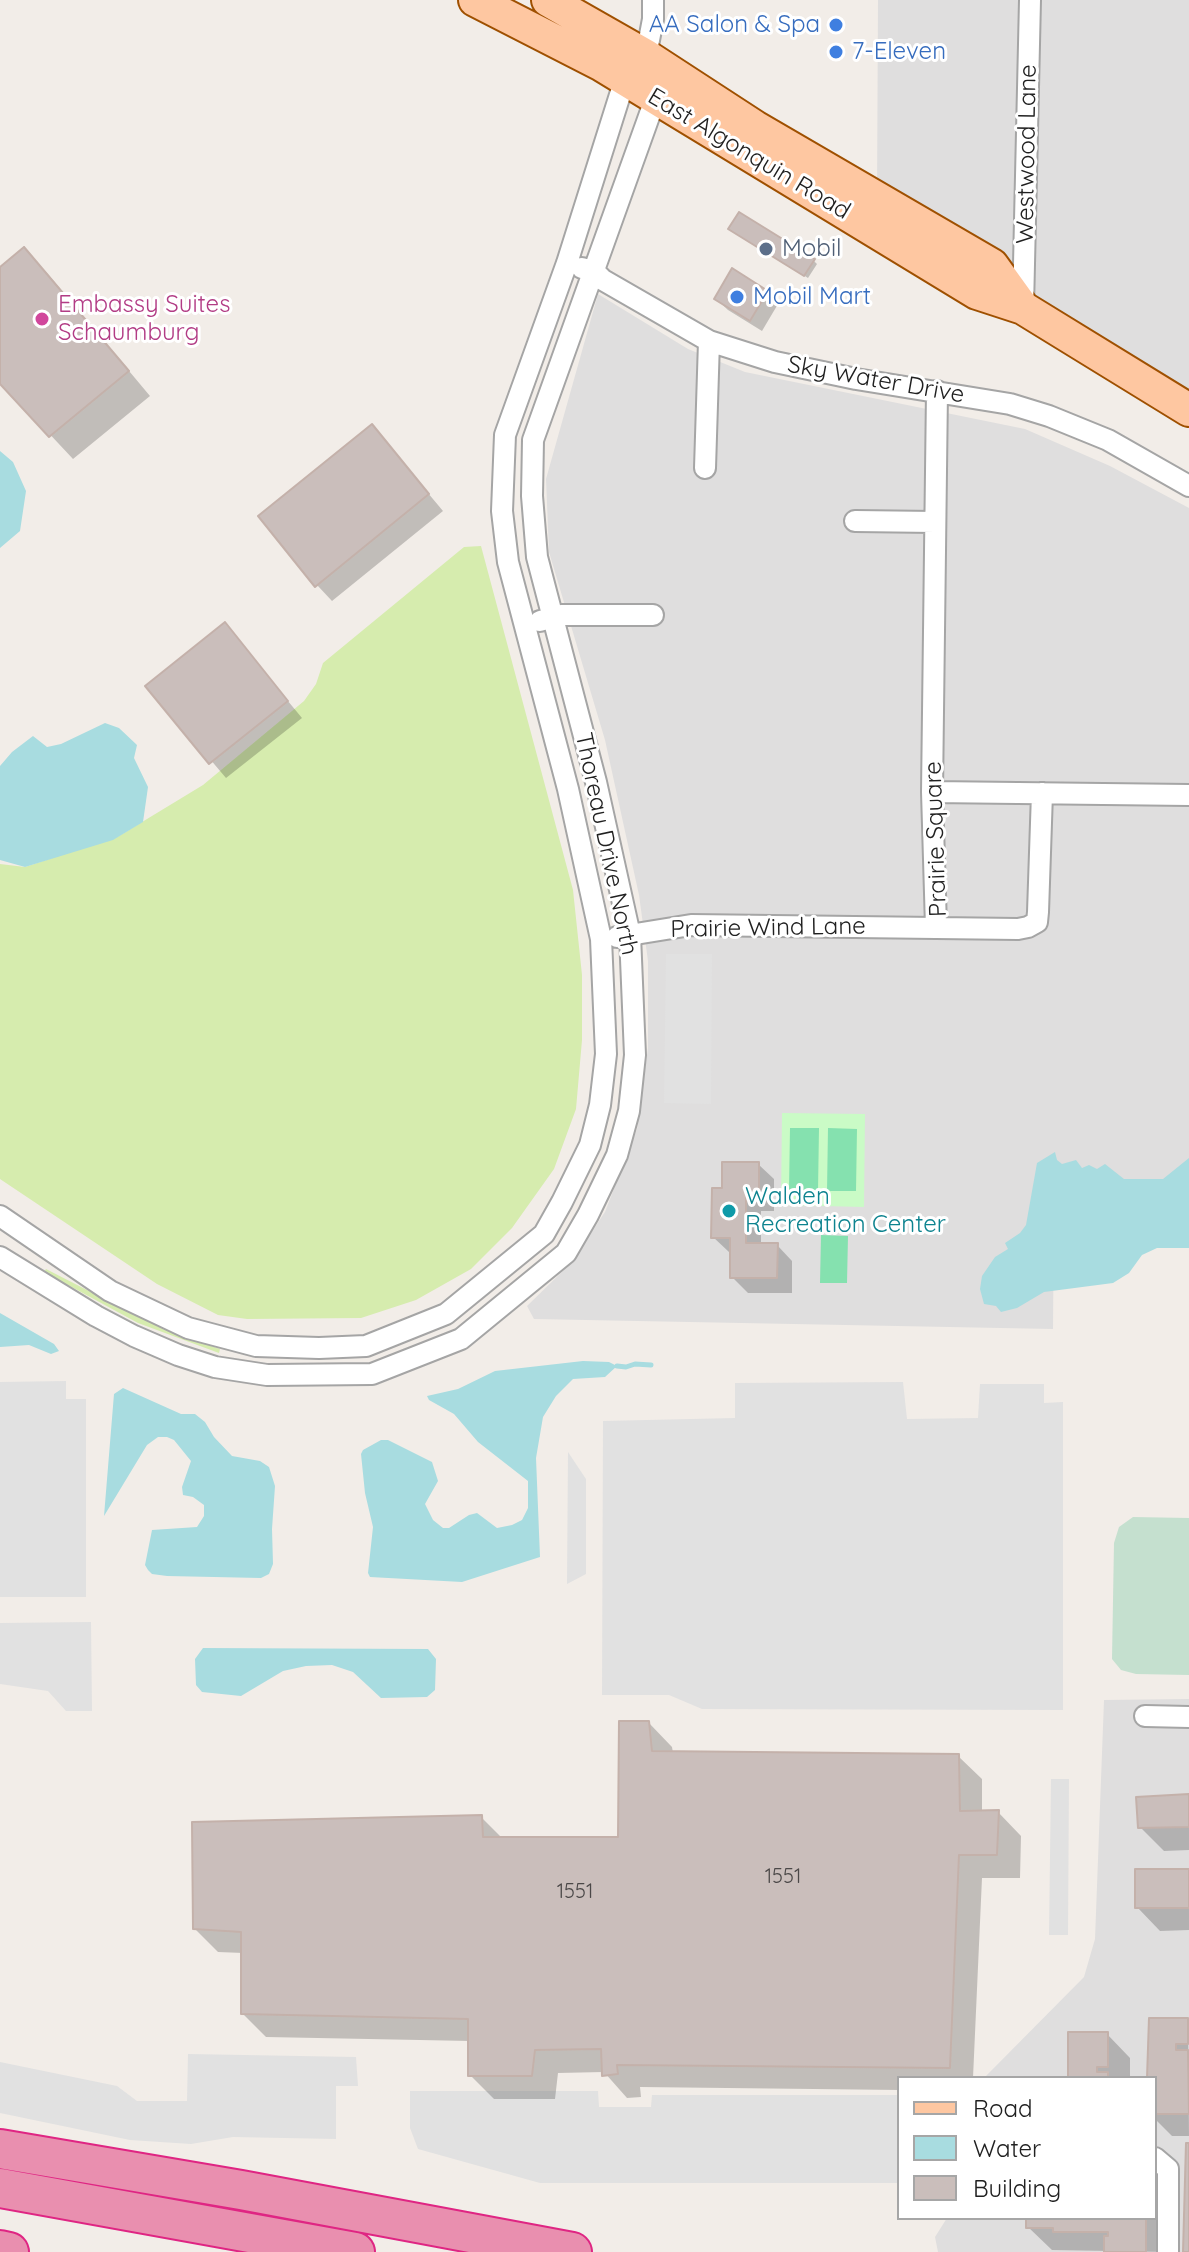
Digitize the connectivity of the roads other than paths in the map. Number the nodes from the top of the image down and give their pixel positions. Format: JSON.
{"nodes":[{"id":1,"x":475,"y":0,"type":"edge"},
{"id":2,"x":548,"y":0,"type":"edge"},
{"id":3,"x":653,"y":0,"type":"edge"},
{"id":4,"x":1030,"y":0,"type":"edge"},
{"id":5,"x":636,"y":68,"type":"junction"},
{"id":6,"x":656,"y":97,"type":"junction"},
{"id":7,"x":567,"y":263,"type":"junction"},
{"id":8,"x":595,"y":272,"type":"junction"},
{"id":9,"x":1023,"y":308,"type":"junction"},
{"id":10,"x":709,"y":341,"type":"junction"},
{"id":11,"x":937,"y":391,"type":"junction"},
{"id":12,"x":1189,"y":410,"type":"edge"},
{"id":13,"x":705,"y":468,"type":"dead end"},
{"id":14,"x":1189,"y":486,"type":"edge"},
{"id":15,"x":855,"y":521,"type":"dead end"},
{"id":16,"x":935,"y":522,"type":"junction"},
{"id":17,"x":653,"y":615,"type":"dead end"},
{"id":18,"x":553,"y":618,"type":"junction"},
{"id":19,"x":525,"y":625,"type":"junction"},
{"id":20,"x":932,"y":792,"type":"junction"},
{"id":21,"x":1042,"y":793,"type":"junction"},
{"id":22,"x":1189,"y":795,"type":"edge"},
{"id":23,"x":936,"y":927,"type":"junction"},
{"id":24,"x":630,"y":935,"type":"junction"},
{"id":25,"x":601,"y":939,"type":"junction"},
{"id":26,"x":0,"y":1216,"type":"edge"},
{"id":27,"x":0,"y":1257,"type":"edge"},
{"id":28,"x":1145,"y":1716,"type":"dead end"},
{"id":29,"x":1189,"y":1717,"type":"edge"},
{"id":30,"x":0,"y":2149,"type":"edge"},
{"id":31,"x":1157,"y":2160,"type":"edge"},
{"id":32,"x":0,"y":2188,"type":"edge"},
{"id":33,"x":0,"y":2250,"type":"edge"},
{"id":34,"x":9,"y":2252,"type":"edge"},
{"id":35,"x":355,"y":2252,"type":"edge"},
{"id":36,"x":572,"y":2252,"type":"edge"},
{"id":37,"x":1168,"y":2252,"type":"edge"}],
"edges":[{"from":1,"to":5,"type":"main road","name":"East Algonquin Road"},
{"from":2,"to":5,"type":"main road","name":"East Algonquin Road"},
{"from":3,"to":5,"type":"street","name":"Thoreau Drive North"},
{"from":4,"to":9,"type":"street","name":"Westwood Lane"},
{"from":5,"to":6,"type":"main road","name":"East Algonquin Road"},
{"from":5,"to":7,"type":"street","name":"Thoreau Drive North"},
{"from":5,"to":9,"type":"main road","name":"East Algonquin Road"},
{"from":6,"to":8,"type":"street","name":"Thoreau Drive North"},
{"from":6,"to":9,"type":"main road","name":"East Algonquin Road"},
{"from":7,"to":8,"type":"street","name":"Sky Water Drive"},
{"from":7,"to":19,"type":"street","name":"Thoreau Drive North"},
{"from":8,"to":10,"type":"street","name":"Sky Water Drive"},
{"from":8,"to":18,"type":"street","name":"Thoreau Drive North"},
{"from":9,"to":12,"type":"main road","name":"East Algonquin Road"},
{"from":10,"to":11,"type":"street","name":"Sky Water Drive"},
{"from":10,"to":13,"type":"street"},
{"from":11,"to":14,"type":"street","name":"Sky Water Drive"},
{"from":11,"to":16,"type":"street"},
{"from":15,"to":16,"type":"street"},
{"from":16,"to":20,"type":"street","name":"Prairie Square"},
{"from":17,"to":18,"type":"street"},
{"from":18,"to":19,"type":"street"},
{"from":18,"to":24,"type":"street","name":"Thoreau Drive North"},
{"from":19,"to":25,"type":"street","name":"Thoreau Drive North"},
{"from":20,"to":21,"type":"street"},
{"from":20,"to":23,"type":"street","name":"Prairie Square"},
{"from":21,"to":22,"type":"street"},
{"from":21,"to":23,"type":"street","name":"Prairie Square"},
{"from":23,"to":24,"type":"street","name":"Prairie Wind Lane"},
{"from":24,"to":25,"type":"street","name":"Prairie Wind Lane"},
{"from":24,"to":27,"type":"street","name":"Thoreau Drive North"},
{"from":25,"to":26,"type":"street","name":"Thoreau Drive North"},
{"from":28,"to":29,"type":"street"},
{"from":30,"to":36,"type":"highway"},
{"from":31,"to":37,"type":"street"},
{"from":32,"to":35,"type":"highway"},
{"from":33,"to":34,"type":"highway"}]}
